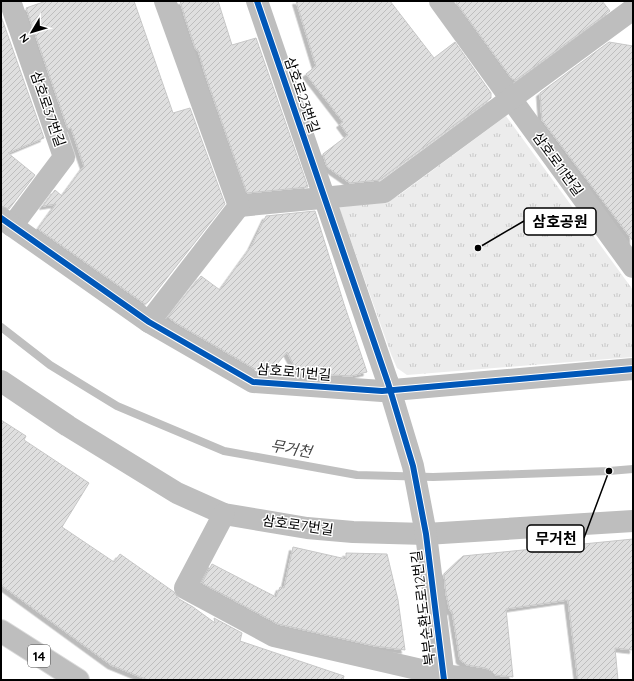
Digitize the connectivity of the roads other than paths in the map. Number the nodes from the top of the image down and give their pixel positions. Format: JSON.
{"nodes":[{"id":1,"x":10,"y":1,"type":"edge"},
{"id":2,"x":165,"y":1,"type":"edge"},
{"id":3,"x":257,"y":1,"type":"edge"},
{"id":4,"x":440,"y":1,"type":"edge"},
{"id":5,"x":633,"y":9,"type":"edge"},
{"id":6,"x":512,"y":99,"type":"junction"},
{"id":7,"x":324,"y":197,"type":"junction"},
{"id":8,"x":239,"y":206,"type":"junction"},
{"id":9,"x":6,"y":222,"type":"edge"},
{"id":10,"x":633,"y":268,"type":"edge"},
{"id":11,"x":149,"y":322,"type":"junction"},
{"id":12,"x":633,"y":369,"type":"edge"},
{"id":13,"x":1,"y":381,"type":"edge"},
{"id":14,"x":388,"y":383,"type":"joint"},
{"id":15,"x":224,"y":514,"type":"junction"},
{"id":16,"x":633,"y":521,"type":"edge"},
{"id":17,"x":426,"y":534,"type":"junction"},
{"id":18,"x":1,"y":631,"type":"edge"},
{"id":19,"x":443,"y":678,"type":"edge"},
{"id":20,"x":78,"y":680,"type":"edge"},
{"id":21,"x":483,"y":680,"type":"edge"}],
"edges":[{"from":1,"to":9,"type":"street","name":"삼호로37번길"},
{"from":2,"to":8,"type":"street"},
{"from":3,"to":7,"type":"street","name":"삼호로23번길"},
{"from":4,"to":6,"type":"street"},
{"from":5,"to":6,"type":"street"},
{"from":6,"to":7,"type":"street"},
{"from":6,"to":10,"type":"street","name":"삼호로11번길"},
{"from":7,"to":8,"type":"street"},
{"from":7,"to":14,"type":"street","name":"삼호로23번길"},
{"from":8,"to":11,"type":"street"},
{"from":9,"to":11,"type":"street","name":"삼호로11번길"},
{"from":11,"to":12,"type":"street","name":"삼호로11번길"},
{"from":13,"to":15,"type":"street","name":"삼호로7번길"},
{"from":14,"to":17,"type":"street","name":"북부순환도로12번길","bridge":true},
{"from":15,"to":17,"type":"street","name":"삼호로7번길"},
{"from":15,"to":19,"type":"street","name":"북부순환도로12번길"},
{"from":16,"to":17,"type":"street","name":"삼호로7번길"},
{"from":17,"to":19,"type":"street","name":"북부순환도로12번길"},
{"from":18,"to":20,"type":"street","number":"14"},
{"from":19,"to":21,"type":"street","name":"북부순환도로12번길"}]}
